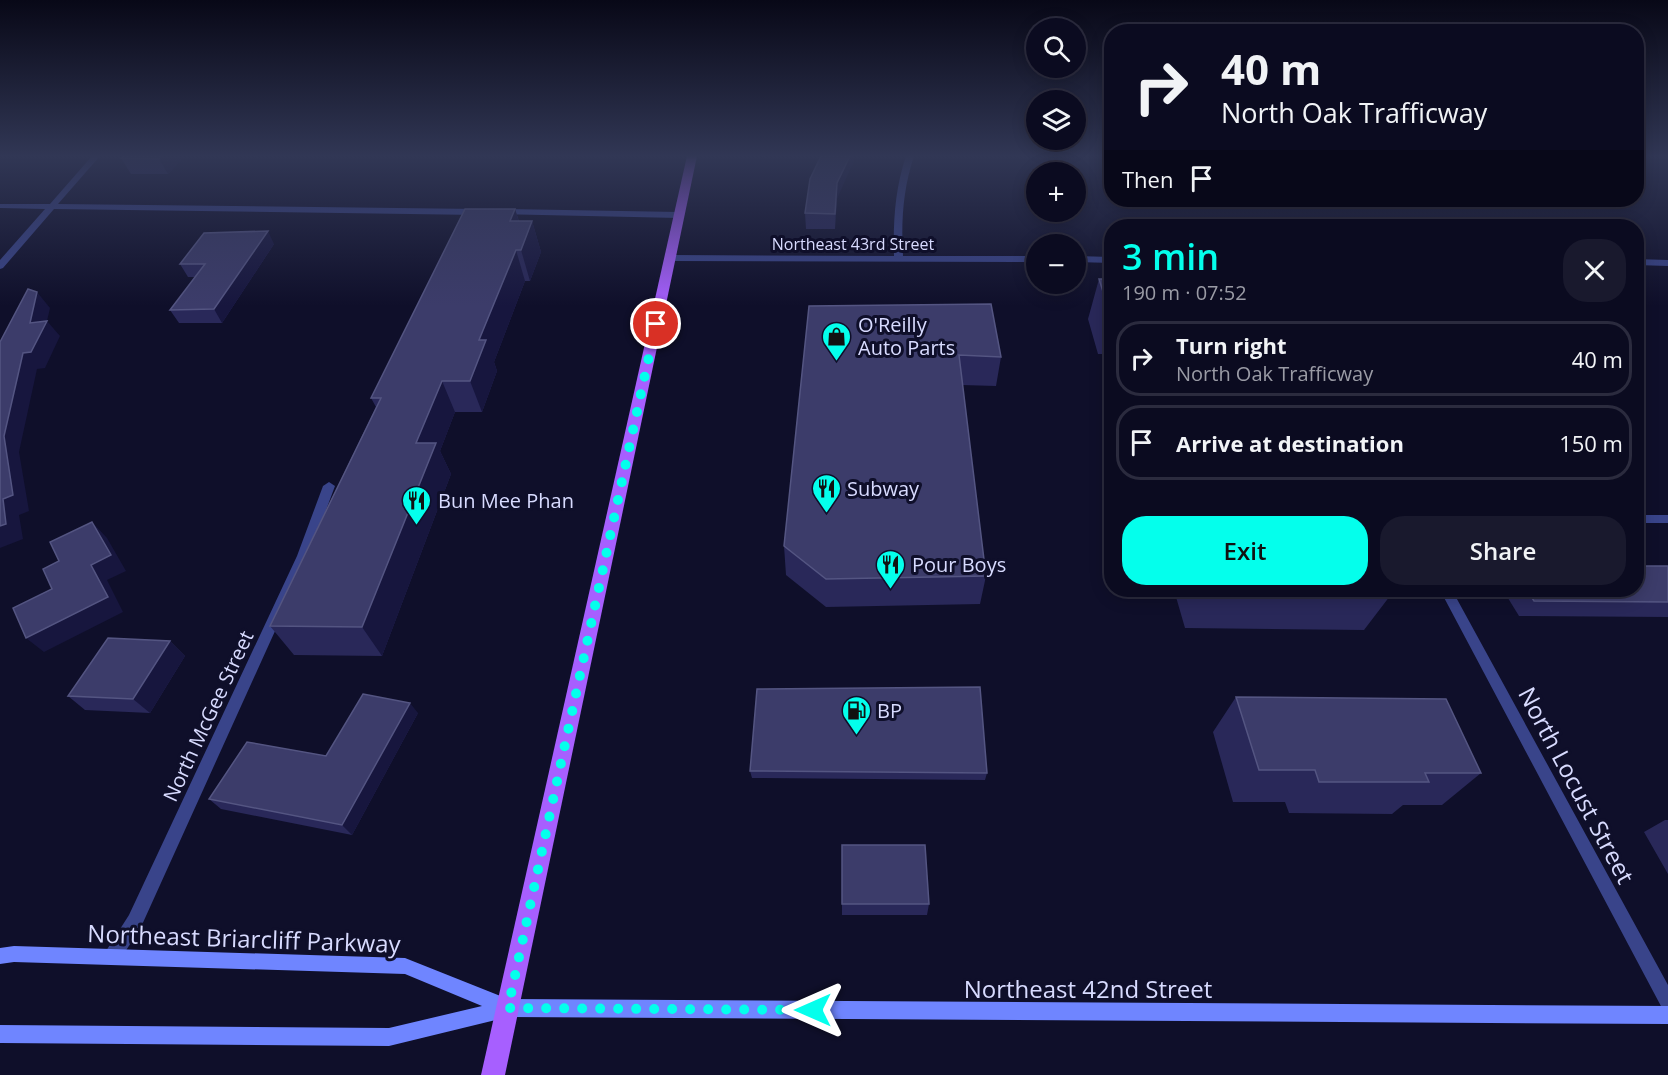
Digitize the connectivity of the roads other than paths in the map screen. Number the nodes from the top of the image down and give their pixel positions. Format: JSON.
{"nodes":[{"id":1,"x":55,"y":206,"type":"edge"},
{"id":2,"x":67,"y":206,"type":"edge"},
{"id":3,"x":681,"y":206,"type":"edge"},
{"id":4,"x":898,"y":206,"type":"edge"},
{"id":5,"x":679,"y":215,"type":"junction"},
{"id":6,"x":670,"y":258,"type":"junction"},
{"id":7,"x":899,"y":259,"type":"junction"},
{"id":8,"x":1026,"y":259,"type":"edge"},
{"id":9,"x":1086,"y":260,"type":"edge"},
{"id":10,"x":1104,"y":260,"type":"edge"},
{"id":11,"x":1644,"y":262,"type":"edge"},
{"id":12,"x":1668,"y":262,"type":"edge"},
{"id":13,"x":0,"y":266,"type":"edge"},
{"id":14,"x":329,"y":486,"type":"dead end"},
{"id":15,"x":1644,"y":519,"type":"edge"},
{"id":16,"x":1668,"y":519,"type":"edge"},
{"id":17,"x":1450,"y":597,"type":"edge"},
{"id":18,"x":0,"y":956,"type":"edge"},
{"id":19,"x":112,"y":957,"type":"junction"},
{"id":20,"x":1668,"y":1002,"type":"edge"},
{"id":21,"x":508,"y":1008,"type":"junction"},
{"id":22,"x":1668,"y":1015,"type":"edge"},
{"id":23,"x":0,"y":1034,"type":"edge"},
{"id":24,"x":493,"y":1075,"type":"edge"}],
"edges":[{"from":1,"to":13,"type":"street"},
{"from":2,"to":5,"type":"street"},
{"from":3,"to":5,"type":"main road"},
{"from":4,"to":7,"type":"street"},
{"from":5,"to":6,"type":"main road"},
{"from":6,"to":7,"type":"street","name":"Northeast 43rd Street"},
{"from":6,"to":21,"type":"main road"},
{"from":7,"to":8,"type":"street","name":"Northeast 43rd Street"},
{"from":9,"to":10,"type":"street"},
{"from":11,"to":12,"type":"street"},
{"from":14,"to":19,"type":"street","name":"North McGee Street"},
{"from":15,"to":16,"type":"street"},
{"from":17,"to":20,"type":"street","name":"North Locust Street"},
{"from":18,"to":19,"type":"main road","name":"Northeast Briarcliff Parkway"},
{"from":19,"to":21,"type":"main road","name":"Northeast Briarcliff Parkway"},
{"from":21,"to":22,"type":"main road","name":"Northeast 42nd Street"},
{"from":21,"to":23,"type":"main road"},
{"from":21,"to":24,"type":"main road"}]}
